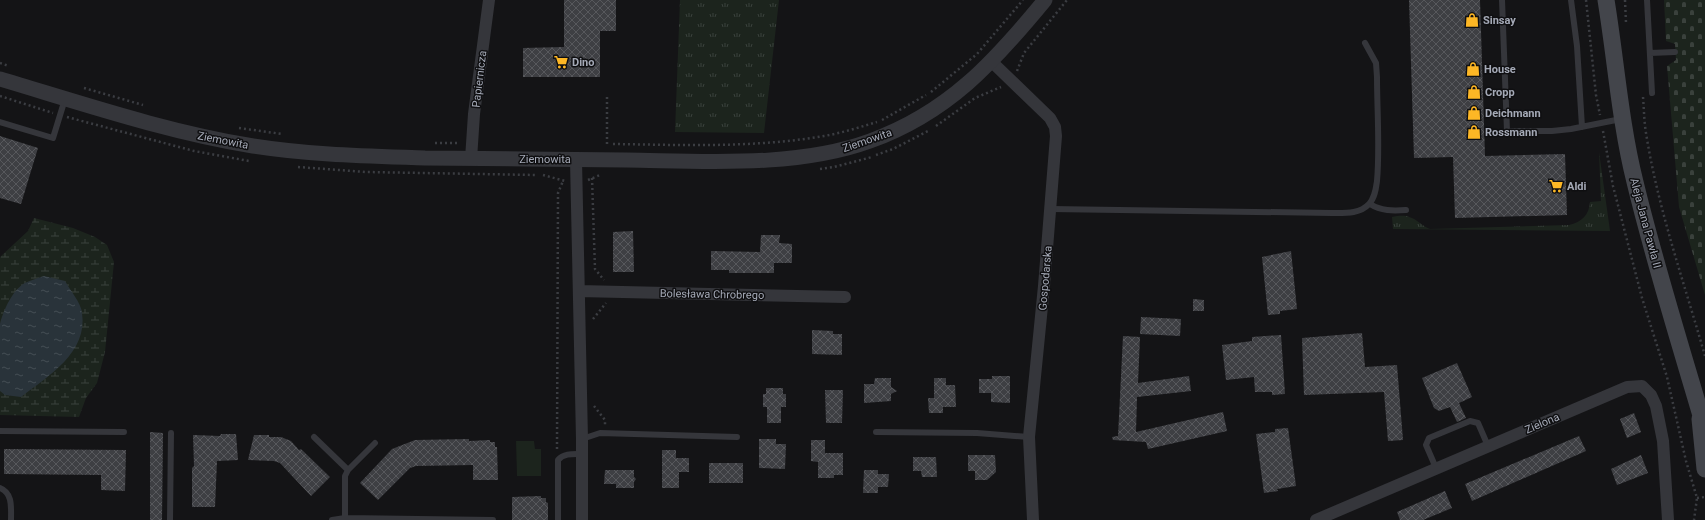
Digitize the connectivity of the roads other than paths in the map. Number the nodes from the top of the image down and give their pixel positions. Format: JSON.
{"nodes":[{"id":1,"x":489,"y":0,"type":"edge"},
{"id":2,"x":1045,"y":0,"type":"edge"},
{"id":3,"x":1502,"y":0,"type":"edge"},
{"id":4,"x":1571,"y":0,"type":"edge"},
{"id":5,"x":1606,"y":0,"type":"edge"},
{"id":6,"x":1611,"y":0,"type":"edge"},
{"id":7,"x":1647,"y":0,"type":"edge"},
{"id":8,"x":1619,"y":30,"type":"junction"},
{"id":9,"x":1365,"y":43,"type":"dead end"},
{"id":10,"x":1675,"y":52,"type":"dead end"},
{"id":11,"x":1650,"y":53,"type":"junction"},
{"id":12,"x":992,"y":62,"type":"junction"},
{"id":13,"x":0,"y":79,"type":"edge"},
{"id":14,"x":1652,"y":93,"type":"dead end"},
{"id":15,"x":65,"y":98,"type":"junction"},
{"id":16,"x":1622,"y":119,"type":"junction"},
{"id":17,"x":0,"y":122,"type":"edge"},
{"id":18,"x":1582,"y":127,"type":"junction"},
{"id":19,"x":470,"y":159,"type":"junction"},
{"id":20,"x":576,"y":160,"type":"junction"},
{"id":21,"x":1370,"y":204,"type":"junction"},
{"id":22,"x":1051,"y":209,"type":"junction"},
{"id":23,"x":1406,"y":210,"type":"dead end"},
{"id":24,"x":579,"y":291,"type":"junction"},
{"id":25,"x":845,"y":297,"type":"dead end"},
{"id":26,"x":1699,"y":408,"type":"junction"},
{"id":27,"x":1705,"y":429,"type":"edge"},
{"id":28,"x":0,"y":431,"type":"edge"},
{"id":29,"x":124,"y":432,"type":"dead end"},
{"id":30,"x":876,"y":432,"type":"dead end"},
{"id":31,"x":171,"y":433,"type":"dead end"},
{"id":32,"x":314,"y":436,"type":"dead end"},
{"id":33,"x":737,"y":436,"type":"dead end"},
{"id":34,"x":1029,"y":437,"type":"junction"},
{"id":35,"x":582,"y":439,"type":"junction"},
{"id":36,"x":374,"y":443,"type":"dead end"},
{"id":37,"x":1488,"y":446,"type":"junction"},
{"id":38,"x":582,"y":454,"type":"junction"},
{"id":39,"x":1436,"y":468,"type":"junction"},
{"id":40,"x":1705,"y":469,"type":"edge"},
{"id":41,"x":348,"y":470,"type":"junction"},
{"id":42,"x":0,"y":488,"type":"edge"},
{"id":43,"x":345,"y":518,"type":"junction"},
{"id":44,"x":11,"y":520,"type":"edge"},
{"id":45,"x":170,"y":520,"type":"edge"},
{"id":46,"x":332,"y":520,"type":"edge"},
{"id":47,"x":493,"y":520,"type":"edge"},
{"id":48,"x":558,"y":520,"type":"edge"},
{"id":49,"x":582,"y":520,"type":"edge"},
{"id":50,"x":1033,"y":520,"type":"edge"},
{"id":51,"x":1316,"y":520,"type":"edge"},
{"id":52,"x":1668,"y":520,"type":"edge"}],
"edges":[{"from":1,"to":19,"type":"street","name":"Papiernicza"},
{"from":2,"to":12,"type":"street","name":"Ziemowita"},
{"from":3,"to":18,"type":"lane"},
{"from":4,"to":18,"type":"lane"},
{"from":5,"to":8,"type":"main road","name":"Aleja Jana Pawła II"},
{"from":6,"to":8,"type":"main road","name":"Aleja Jana Pawła II"},
{"from":7,"to":11,"type":"lane"},
{"from":8,"to":16,"type":"main road","name":"Aleja Jana Pawła II"},
{"from":9,"to":21,"type":"lane"},
{"from":10,"to":11,"type":"lane"},
{"from":11,"to":14,"type":"lane"},
{"from":12,"to":20,"type":"street","name":"Ziemowita"},
{"from":12,"to":22,"type":"street","name":"Gospodarska"},
{"from":13,"to":15,"type":"street","name":"Ziemowita"},
{"from":15,"to":17,"type":"lane"},
{"from":15,"to":19,"type":"street","name":"Ziemowita"},
{"from":16,"to":18,"type":"lane"},
{"from":16,"to":26,"type":"main road","name":"Aleja Jana Pawła II"},
{"from":19,"to":20,"type":"street","name":"Ziemowita"},
{"from":20,"to":24,"type":"street"},
{"from":21,"to":22,"type":"lane"},
{"from":21,"to":23,"type":"lane"},
{"from":22,"to":34,"type":"street","name":"Gospodarska"},
{"from":24,"to":25,"type":"street","name":"Bolesława Chrobrego"},
{"from":24,"to":35,"type":"street"},
{"from":26,"to":27,"type":"main road","name":"Aleja Jana Pawła II"},
{"from":26,"to":40,"type":"main road","name":"Aleja Jana Pawła II"},
{"from":28,"to":29,"type":"lane"},
{"from":30,"to":34,"type":"lane"},
{"from":31,"to":45,"type":"lane"},
{"from":32,"to":41,"type":"lane"},
{"from":33,"to":35,"type":"lane"},
{"from":34,"to":50,"type":"street","name":"Gospodarska"},
{"from":35,"to":38,"type":"street"},
{"from":36,"to":41,"type":"lane"},
{"from":37,"to":39,"type":"street","name":"Zielona"},
{"from":37,"to":39,"type":"lane"},
{"from":37,"to":52,"type":"street","name":"Zielona"},
{"from":38,"to":48,"type":"lane"},
{"from":38,"to":49,"type":"street"},
{"from":39,"to":51,"type":"street","name":"Zielona"},
{"from":41,"to":43,"type":"lane"},
{"from":42,"to":44,"type":"lane"},
{"from":43,"to":46,"type":"lane"},
{"from":43,"to":47,"type":"lane"}]}
